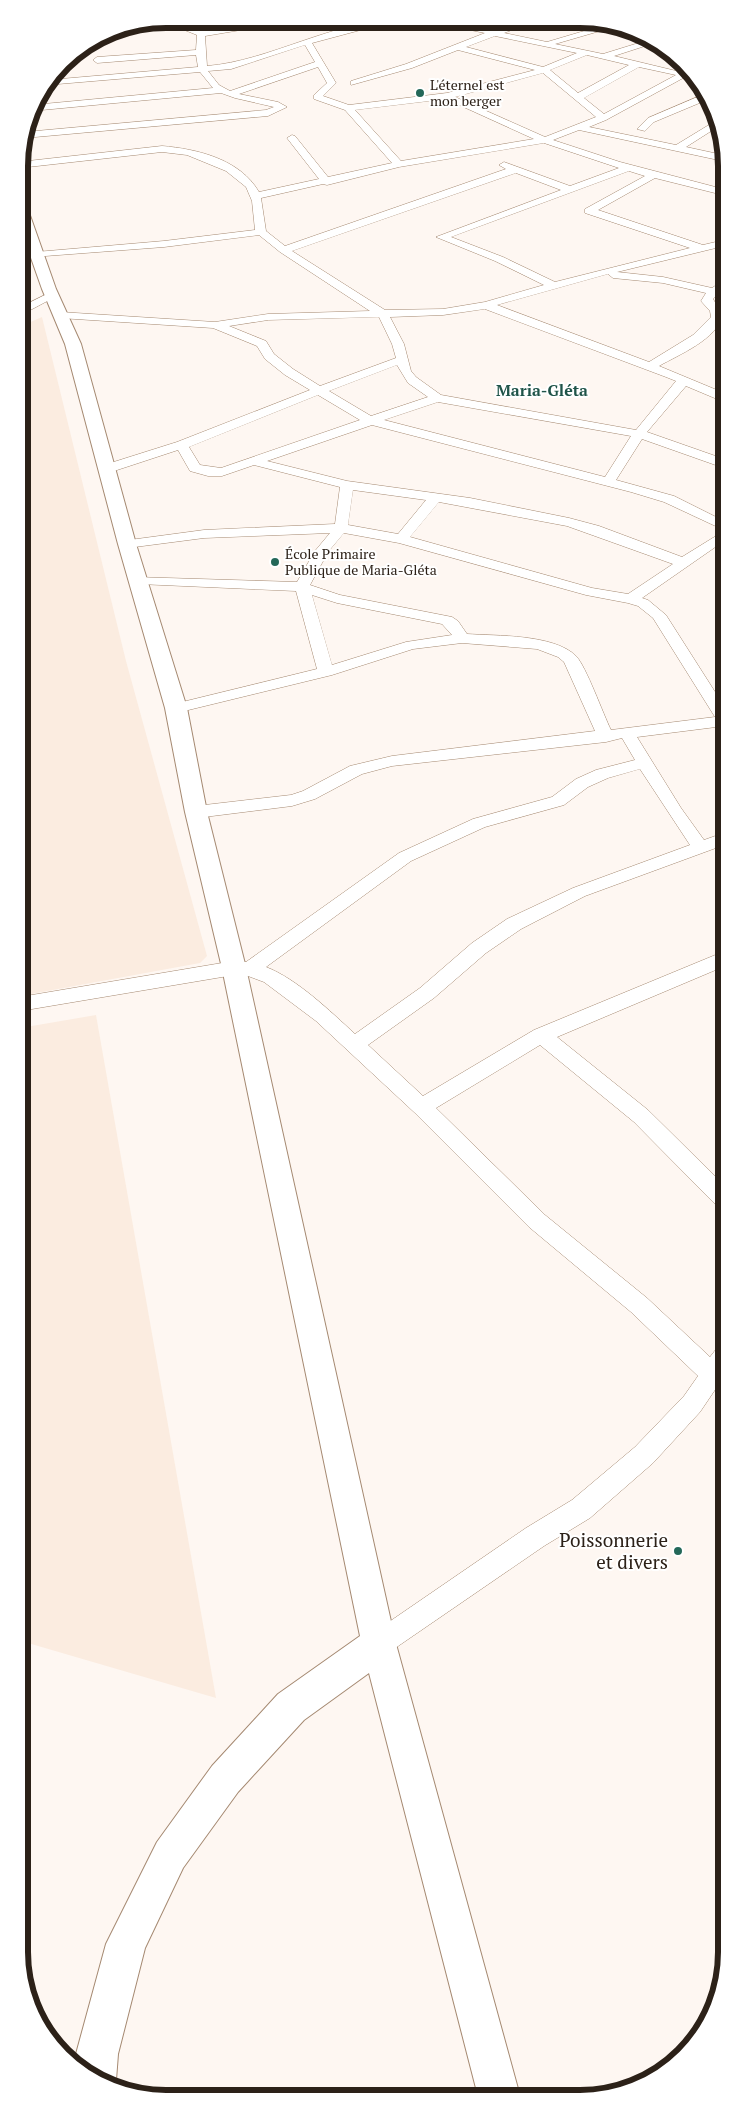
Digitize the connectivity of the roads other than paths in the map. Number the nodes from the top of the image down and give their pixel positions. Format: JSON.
{"nodes":[{"id":1,"x":186,"y":27,"type":"edge"},
{"id":2,"x":267,"y":27,"type":"edge"},
{"id":3,"x":302,"y":27,"type":"edge"},
{"id":4,"x":367,"y":27,"type":"edge"},
{"id":5,"x":471,"y":27,"type":"edge"},
{"id":6,"x":511,"y":27,"type":"edge"},
{"id":7,"x":599,"y":29,"type":"edge"},
{"id":8,"x":234,"y":30,"type":"junction"},
{"id":9,"x":494,"y":32,"type":"junction"},
{"id":10,"x":201,"y":34,"type":"junction"},
{"id":11,"x":247,"y":36,"type":"dead end"},
{"id":12,"x":312,"y":41,"type":"junction"},
{"id":13,"x":263,"y":44,"type":"dead end"},
{"id":14,"x":544,"y":44,"type":"junction"},
{"id":15,"x":645,"y":44,"type":"edge"},
{"id":16,"x":456,"y":47,"type":"junction"},
{"id":17,"x":91,"y":49,"type":"edge"},
{"id":18,"x":278,"y":51,"type":"junction"},
{"id":19,"x":198,"y":52,"type":"junction"},
{"id":20,"x":586,"y":53,"type":"junction"},
{"id":21,"x":602,"y":56,"type":"junction"},
{"id":22,"x":97,"y":60,"type":"junction"},
{"id":23,"x":319,"y":64,"type":"junction"},
{"id":24,"x":637,"y":64,"type":"junction"},
{"id":25,"x":201,"y":70,"type":"junction"},
{"id":26,"x":544,"y":70,"type":"junction"},
{"id":27,"x":680,"y":72,"type":"edge"},
{"id":28,"x":683,"y":75,"type":"edge"},
{"id":29,"x":61,"y":76,"type":"edge"},
{"id":30,"x":64,"y":81,"type":"junction"},
{"id":31,"x":55,"y":82,"type":"edge"},
{"id":32,"x":354,"y":83,"type":"dead end"},
{"id":33,"x":116,"y":89,"type":"junction"},
{"id":34,"x":225,"y":92,"type":"junction"},
{"id":35,"x":447,"y":96,"type":"junction"},
{"id":36,"x":577,"y":98,"type":"junction"},
{"id":37,"x":700,"y":99,"type":"edge"},
{"id":38,"x":391,"y":104,"type":"junction"},
{"id":39,"x":41,"y":106,"type":"edge"},
{"id":40,"x":348,"y":108,"type":"junction"},
{"id":41,"x":133,"y":109,"type":"dead end"},
{"id":42,"x":359,"y":118,"type":"junction"},
{"id":43,"x":603,"y":118,"type":"junction"},
{"id":44,"x":712,"y":127,"type":"edge"},
{"id":45,"x":582,"y":128,"type":"junction"},
{"id":46,"x":642,"y":129,"type":"dead end"},
{"id":47,"x":31,"y":135,"type":"edge"},
{"id":48,"x":292,"y":138,"type":"dead end"},
{"id":49,"x":544,"y":140,"type":"junction"},
{"id":50,"x":678,"y":149,"type":"junction"},
{"id":51,"x":474,"y":153,"type":"junction"},
{"id":52,"x":717,"y":157,"type":"edge"},
{"id":53,"x":399,"y":164,"type":"junction"},
{"id":54,"x":28,"y":165,"type":"edge"},
{"id":55,"x":629,"y":168,"type":"junction"},
{"id":56,"x":517,"y":170,"type":"junction"},
{"id":57,"x":652,"y":176,"type":"junction"},
{"id":58,"x":327,"y":182,"type":"junction"},
{"id":59,"x":568,"y":189,"type":"junction"},
{"id":60,"x":718,"y":191,"type":"edge"},
{"id":61,"x":256,"y":196,"type":"junction"},
{"id":62,"x":28,"y":231,"type":"edge"},
{"id":63,"x":261,"y":232,"type":"junction"},
{"id":64,"x":718,"y":244,"type":"edge"},
{"id":65,"x":703,"y":248,"type":"junction"},
{"id":66,"x":284,"y":250,"type":"junction"},
{"id":67,"x":36,"y":255,"type":"junction"},
{"id":68,"x":596,"y":274,"type":"junction"},
{"id":69,"x":552,"y":285,"type":"junction"},
{"id":70,"x":718,"y":292,"type":"edge"},
{"id":71,"x":56,"y":305,"type":"junction"},
{"id":72,"x":486,"y":305,"type":"junction"},
{"id":73,"x":28,"y":311,"type":"edge"},
{"id":74,"x":383,"y":314,"type":"junction"},
{"id":75,"x":215,"y":325,"type":"junction"},
{"id":76,"x":402,"y":360,"type":"junction"},
{"id":77,"x":650,"y":366,"type":"junction"},
{"id":78,"x":684,"y":380,"type":"junction"},
{"id":79,"x":318,"y":391,"type":"junction"},
{"id":80,"x":718,"y":395,"type":"edge"},
{"id":81,"x":437,"y":398,"type":"junction"},
{"id":82,"x":368,"y":420,"type":"junction"},
{"id":83,"x":639,"y":434,"type":"junction"},
{"id":84,"x":182,"y":445,"type":"junction"},
{"id":85,"x":252,"y":461,"type":"junction"},
{"id":86,"x":718,"y":462,"type":"edge"},
{"id":87,"x":106,"y":469,"type":"junction"},
{"id":88,"x":609,"y":481,"type":"junction"},
{"id":89,"x":347,"y":485,"type":"junction"},
{"id":90,"x":435,"y":498,"type":"junction"},
{"id":91,"x":718,"y":523,"type":"edge"},
{"id":92,"x":341,"y":528,"type":"junction"},
{"id":93,"x":718,"y":538,"type":"edge"},
{"id":94,"x":402,"y":539,"type":"junction"},
{"id":95,"x":127,"y":544,"type":"junction"},
{"id":96,"x":682,"y":562,"type":"junction"},
{"id":97,"x":139,"y":580,"type":"junction"},
{"id":98,"x":302,"y":587,"type":"junction"},
{"id":99,"x":630,"y":599,"type":"junction"},
{"id":100,"x":462,"y":638,"type":"junction"},
{"id":101,"x":326,"y":672,"type":"junction"},
{"id":102,"x":176,"y":708,"type":"junction"},
{"id":103,"x":718,"y":710,"type":"edge"},
{"id":104,"x":718,"y":721,"type":"edge"},
{"id":105,"x":627,"y":734,"type":"junction"},
{"id":106,"x":606,"y":737,"type":"junction"},
{"id":107,"x":645,"y":763,"type":"junction"},
{"id":108,"x":196,"y":812,"type":"junction"},
{"id":109,"x":718,"y":841,"type":"edge"},
{"id":110,"x":701,"y":848,"type":"junction"},
{"id":111,"x":718,"y":961,"type":"edge"},
{"id":112,"x":242,"y":969,"type":"junction"},
{"id":113,"x":28,"y":1002,"type":"edge"},
{"id":114,"x":541,"y":1035,"type":"junction"},
{"id":115,"x":354,"y":1045,"type":"junction"},
{"id":116,"x":422,"y":1107,"type":"junction"},
{"id":117,"x":717,"y":1192,"type":"edge"},
{"id":118,"x":717,"y":1364,"type":"edge"},
{"id":119,"x":717,"y":1367,"type":"edge"},
{"id":120,"x":379,"y":1644,"type":"junction"},
{"id":121,"x":96,"y":2072,"type":"edge"},
{"id":122,"x":497,"y":2090,"type":"edge"}],
"edges":[{"from":1,"to":10,"type":"street"},
{"from":2,"to":8,"type":"street"},
{"from":3,"to":12,"type":"street"},
{"from":4,"to":12,"type":"street"},
{"from":5,"to":9,"type":"street"},
{"from":6,"to":9,"type":"street"},
{"from":7,"to":14,"type":"street"},
{"from":8,"to":10,"type":"street"},
{"from":8,"to":11,"type":"street"},
{"from":9,"to":14,"type":"street"},
{"from":9,"to":16,"type":"street"},
{"from":10,"to":19,"type":"street"},
{"from":12,"to":18,"type":"street"},
{"from":12,"to":23,"type":"street"},
{"from":13,"to":18,"type":"street"},
{"from":14,"to":20,"type":"street"},
{"from":15,"to":21,"type":"street"},
{"from":16,"to":26,"type":"street"},
{"from":16,"to":32,"type":"street"},
{"from":17,"to":22,"type":"street"},
{"from":18,"to":25,"type":"street"},
{"from":19,"to":22,"type":"street"},
{"from":19,"to":25,"type":"street"},
{"from":20,"to":21,"type":"street"},
{"from":20,"to":26,"type":"street"},
{"from":21,"to":24,"type":"street"},
{"from":22,"to":33,"type":"street"},
{"from":23,"to":34,"type":"street"},
{"from":23,"to":40,"type":"street"},
{"from":24,"to":27,"type":"street"},
{"from":24,"to":36,"type":"street"},
{"from":25,"to":33,"type":"street"},
{"from":25,"to":34,"type":"street"},
{"from":26,"to":35,"type":"street"},
{"from":26,"to":36,"type":"street"},
{"from":28,"to":43,"type":"street"},
{"from":29,"to":30,"type":"street"},
{"from":30,"to":31,"type":"street"},
{"from":30,"to":33,"type":"street"},
{"from":33,"to":34,"type":"street"},
{"from":33,"to":39,"type":"street"},
{"from":33,"to":41,"type":"street"},
{"from":34,"to":47,"type":"street"},
{"from":35,"to":38,"type":"street"},
{"from":35,"to":49,"type":"street"},
{"from":36,"to":43,"type":"street"},
{"from":37,"to":46,"type":"street"},
{"from":38,"to":40,"type":"street"},
{"from":38,"to":42,"type":"street"},
{"from":40,"to":42,"type":"street"},
{"from":42,"to":53,"type":"street"},
{"from":43,"to":45,"type":"street"},
{"from":44,"to":50,"type":"street"},
{"from":45,"to":49,"type":"street"},
{"from":45,"to":50,"type":"street"},
{"from":48,"to":58,"type":"street"},
{"from":49,"to":51,"type":"street"},
{"from":49,"to":55,"type":"street"},
{"from":50,"to":52,"type":"street"},
{"from":51,"to":53,"type":"street"},
{"from":51,"to":56,"type":"street"},
{"from":53,"to":58,"type":"street"},
{"from":54,"to":61,"type":"street"},
{"from":55,"to":57,"type":"street"},
{"from":55,"to":59,"type":"street"},
{"from":56,"to":59,"type":"street"},
{"from":56,"to":66,"type":"street"},
{"from":57,"to":60,"type":"street"},
{"from":57,"to":65,"type":"street"},
{"from":58,"to":61,"type":"street"},
{"from":59,"to":69,"type":"street"},
{"from":61,"to":63,"type":"street"},
{"from":62,"to":67,"type":"street"},
{"from":63,"to":66,"type":"street"},
{"from":63,"to":67,"type":"street"},
{"from":64,"to":65,"type":"street"},
{"from":65,"to":68,"type":"street"},
{"from":66,"to":74,"type":"street"},
{"from":67,"to":71,"type":"street"},
{"from":68,"to":69,"type":"street"},
{"from":68,"to":70,"type":"street"},
{"from":69,"to":72,"type":"street"},
{"from":70,"to":77,"type":"street"},
{"from":71,"to":73,"type":"street"},
{"from":71,"to":75,"type":"street"},
{"from":71,"to":87,"type":"street"},
{"from":72,"to":74,"type":"street"},
{"from":72,"to":77,"type":"street"},
{"from":74,"to":75,"type":"street"},
{"from":74,"to":76,"type":"street"},
{"from":75,"to":79,"type":"street"},
{"from":76,"to":79,"type":"street"},
{"from":76,"to":81,"type":"street"},
{"from":77,"to":78,"type":"street"},
{"from":78,"to":80,"type":"street"},
{"from":78,"to":83,"type":"street"},
{"from":79,"to":82,"type":"street"},
{"from":79,"to":84,"type":"street"},
{"from":81,"to":82,"type":"street"},
{"from":81,"to":83,"type":"street"},
{"from":82,"to":85,"type":"street"},
{"from":82,"to":88,"type":"street"},
{"from":83,"to":86,"type":"street"},
{"from":83,"to":88,"type":"street"},
{"from":84,"to":85,"type":"street"},
{"from":84,"to":87,"type":"street"},
{"from":85,"to":89,"type":"street"},
{"from":87,"to":95,"type":"street"},
{"from":88,"to":91,"type":"street"},
{"from":89,"to":90,"type":"street"},
{"from":89,"to":92,"type":"street"},
{"from":90,"to":94,"type":"street"},
{"from":90,"to":96,"type":"street"},
{"from":92,"to":94,"type":"street"},
{"from":92,"to":95,"type":"street"},
{"from":92,"to":98,"type":"street"},
{"from":93,"to":96,"type":"street"},
{"from":94,"to":99,"type":"street"},
{"from":95,"to":97,"type":"street"},
{"from":96,"to":99,"type":"street"},
{"from":97,"to":98,"type":"street"},
{"from":97,"to":102,"type":"street"},
{"from":98,"to":100,"type":"street"},
{"from":98,"to":101,"type":"street"},
{"from":99,"to":103,"type":"street"},
{"from":100,"to":101,"type":"street"},
{"from":100,"to":106,"type":"street"},
{"from":101,"to":102,"type":"street"},
{"from":102,"to":108,"type":"street"},
{"from":104,"to":105,"type":"street"},
{"from":105,"to":106,"type":"street"},
{"from":105,"to":107,"type":"street"},
{"from":106,"to":108,"type":"street"},
{"from":107,"to":110,"type":"street"},
{"from":107,"to":112,"type":"street"},
{"from":108,"to":112,"type":"street"},
{"from":109,"to":110,"type":"street"},
{"from":110,"to":115,"type":"street"},
{"from":111,"to":114,"type":"street"},
{"from":112,"to":113,"type":"street"},
{"from":112,"to":115,"type":"street"},
{"from":112,"to":120,"type":"street"},
{"from":114,"to":116,"type":"street"},
{"from":114,"to":117,"type":"street"},
{"from":115,"to":116,"type":"street"},
{"from":116,"to":118,"type":"street"},
{"from":119,"to":120,"type":"street"},
{"from":120,"to":121,"type":"street"},
{"from":120,"to":122,"type":"street"}]}
